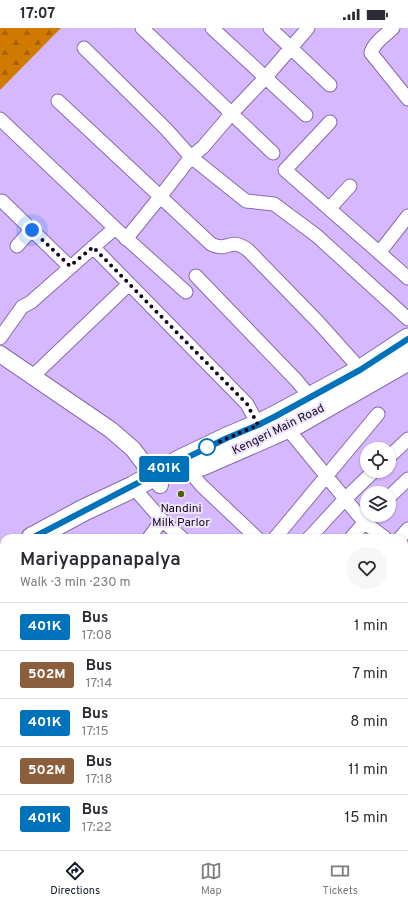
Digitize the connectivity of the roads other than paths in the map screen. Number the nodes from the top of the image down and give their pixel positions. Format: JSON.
{"nodes":[{"id":1,"x":142,"y":28,"type":"edge"},
{"id":2,"x":212,"y":28,"type":"edge"},
{"id":3,"x":270,"y":28,"type":"edge"},
{"id":4,"x":308,"y":28,"type":"edge"},
{"id":5,"x":393,"y":28,"type":"edge"},
{"id":6,"x":84,"y":48,"type":"dead end"},
{"id":7,"x":290,"y":48,"type":"junction"},
{"id":8,"x":265,"y":78,"type":"junction"},
{"id":9,"x":330,"y":86,"type":"dead end"},
{"id":10,"x":408,"y":99,"type":"edge"},
{"id":11,"x":58,"y":101,"type":"dead end"},
{"id":12,"x":232,"y":113,"type":"junction"},
{"id":13,"x":306,"y":115,"type":"dead end"},
{"id":14,"x":0,"y":119,"type":"edge"},
{"id":15,"x":330,"y":122,"type":"dead end"},
{"id":16,"x":273,"y":153,"type":"dead end"},
{"id":17,"x":191,"y":157,"type":"junction"},
{"id":18,"x":350,"y":186,"type":"dead end"},
{"id":19,"x":160,"y":197,"type":"junction"},
{"id":20,"x":2,"y":201,"type":"dead end"},
{"id":21,"x":329,"y":209,"type":"junction"},
{"id":22,"x":408,"y":216,"type":"edge"},
{"id":23,"x":114,"y":228,"type":"junction"},
{"id":24,"x":32,"y":230,"type":"junction"},
{"id":25,"x":126,"y":239,"type":"junction"},
{"id":26,"x":17,"y":246,"type":"dead end"},
{"id":27,"x":93,"y":247,"type":"junction"},
{"id":28,"x":379,"y":252,"type":"junction"},
{"id":29,"x":70,"y":266,"type":"junction"},
{"id":30,"x":196,"y":276,"type":"dead end"},
{"id":31,"x":408,"y":278,"type":"edge"},
{"id":32,"x":129,"y":284,"type":"junction"},
{"id":33,"x":186,"y":292,"type":"dead end"},
{"id":34,"x":408,"y":318,"type":"edge"},
{"id":35,"x":0,"y":338,"type":"edge"},
{"id":36,"x":408,"y":339,"type":"edge"},
{"id":37,"x":0,"y":354,"type":"edge"},
{"id":38,"x":408,"y":360,"type":"edge"},
{"id":39,"x":360,"y":370,"type":"junction"},
{"id":40,"x":33,"y":376,"type":"junction"},
{"id":41,"x":310,"y":397,"type":"junction"},
{"id":42,"x":378,"y":414,"type":"dead end"},
{"id":43,"x":258,"y":425,"type":"junction"},
{"id":44,"x":287,"y":428,"type":"junction"},
{"id":45,"x":408,"y":439,"type":"edge"},
{"id":46,"x":396,"y":450,"type":"edge"},
{"id":47,"x":185,"y":465,"type":"junction"},
{"id":48,"x":327,"y":476,"type":"junction"},
{"id":49,"x":366,"y":478,"type":"edge"},
{"id":50,"x":408,"y":479,"type":"edge"},
{"id":51,"x":157,"y":480,"type":"junction"},
{"id":52,"x":396,"y":490,"type":"edge"},
{"id":53,"x":140,"y":495,"type":"junction"},
{"id":54,"x":345,"y":498,"type":"junction"},
{"id":55,"x":360,"y":511,"type":"edge"},
{"id":56,"x":162,"y":520,"type":"junction"},
{"id":57,"x":365,"y":522,"type":"edge"},
{"id":58,"x":371,"y":522,"type":"edge"},
{"id":59,"x":39,"y":534,"type":"edge"},
{"id":60,"x":68,"y":534,"type":"edge"},
{"id":61,"x":152,"y":534,"type":"edge"},
{"id":62,"x":178,"y":534,"type":"edge"},
{"id":63,"x":253,"y":534,"type":"edge"},
{"id":64,"x":278,"y":534,"type":"edge"},
{"id":65,"x":313,"y":534,"type":"edge"},
{"id":66,"x":354,"y":534,"type":"edge"},
{"id":67,"x":382,"y":534,"type":"edge"}],
"edges":[{"from":1,"to":12,"type":"street"},
{"from":2,"to":8,"type":"street"},
{"from":3,"to":7,"type":"street"},
{"from":4,"to":7,"type":"street"},
{"from":5,"to":10,"type":"street"},
{"from":6,"to":17,"type":"street"},
{"from":7,"to":8,"type":"street"},
{"from":7,"to":9,"type":"street"},
{"from":8,"to":12,"type":"street"},
{"from":8,"to":13,"type":"street"},
{"from":11,"to":19,"type":"street"},
{"from":12,"to":16,"type":"street"},
{"from":12,"to":17,"type":"street"},
{"from":14,"to":23,"type":"street"},
{"from":15,"to":21,"type":"street"},
{"from":17,"to":19,"type":"street"},
{"from":17,"to":34,"type":"street"},
{"from":18,"to":21,"type":"street"},
{"from":19,"to":25,"type":"street"},
{"from":19,"to":39,"type":"street"},
{"from":20,"to":24,"type":"street"},
{"from":21,"to":28,"type":"street"},
{"from":22,"to":28,"type":"street"},
{"from":23,"to":25,"type":"street"},
{"from":23,"to":27,"type":"street"},
{"from":24,"to":26,"type":"street"},
{"from":24,"to":29,"type":"street"},
{"from":25,"to":33,"type":"street"},
{"from":27,"to":29,"type":"street"},
{"from":27,"to":32,"type":"street"},
{"from":28,"to":31,"type":"street"},
{"from":29,"to":35,"type":"street"},
{"from":30,"to":41,"type":"street"},
{"from":32,"to":40,"type":"street"},
{"from":32,"to":43,"type":"street"},
{"from":36,"to":39,"type":"main road","name":"Kengeri Main Road"},
{"from":37,"to":40,"type":"street"},
{"from":38,"to":44,"type":"main road","name":"Kengeri Main Road"},
{"from":39,"to":41,"type":"main road","name":"Kengeri Main Road"},
{"from":40,"to":51,"type":"street"},
{"from":41,"to":43,"type":"main road","name":"Kengeri Main Road"},
{"from":42,"to":48,"type":"street"},
{"from":43,"to":47,"type":"main road","name":"Kengeri Main Road"},
{"from":44,"to":47,"type":"main road","name":"Kengeri Main Road"},
{"from":44,"to":48,"type":"street"},
{"from":45,"to":46,"type":"street"},
{"from":47,"to":51,"type":"main road","name":"Kengeri Main Road"},
{"from":47,"to":63,"type":"street"},
{"from":48,"to":54,"type":"street"},
{"from":48,"to":64,"type":"street"},
{"from":49,"to":54,"type":"street"},
{"from":50,"to":52,"type":"street"},
{"from":51,"to":53,"type":"main road","name":"Kengeri Main Road"},
{"from":51,"to":59,"type":"main road","name":"Kengeri Main Road"},
{"from":53,"to":56,"type":"street"},
{"from":53,"to":60,"type":"main road","name":"Kengeri Main Road"},
{"from":54,"to":55,"type":"street"},
{"from":54,"to":65,"type":"street"},
{"from":56,"to":61,"type":"street"},
{"from":56,"to":62,"type":"street"},
{"from":57,"to":66,"type":"street"},
{"from":58,"to":67,"type":"street"}]}
